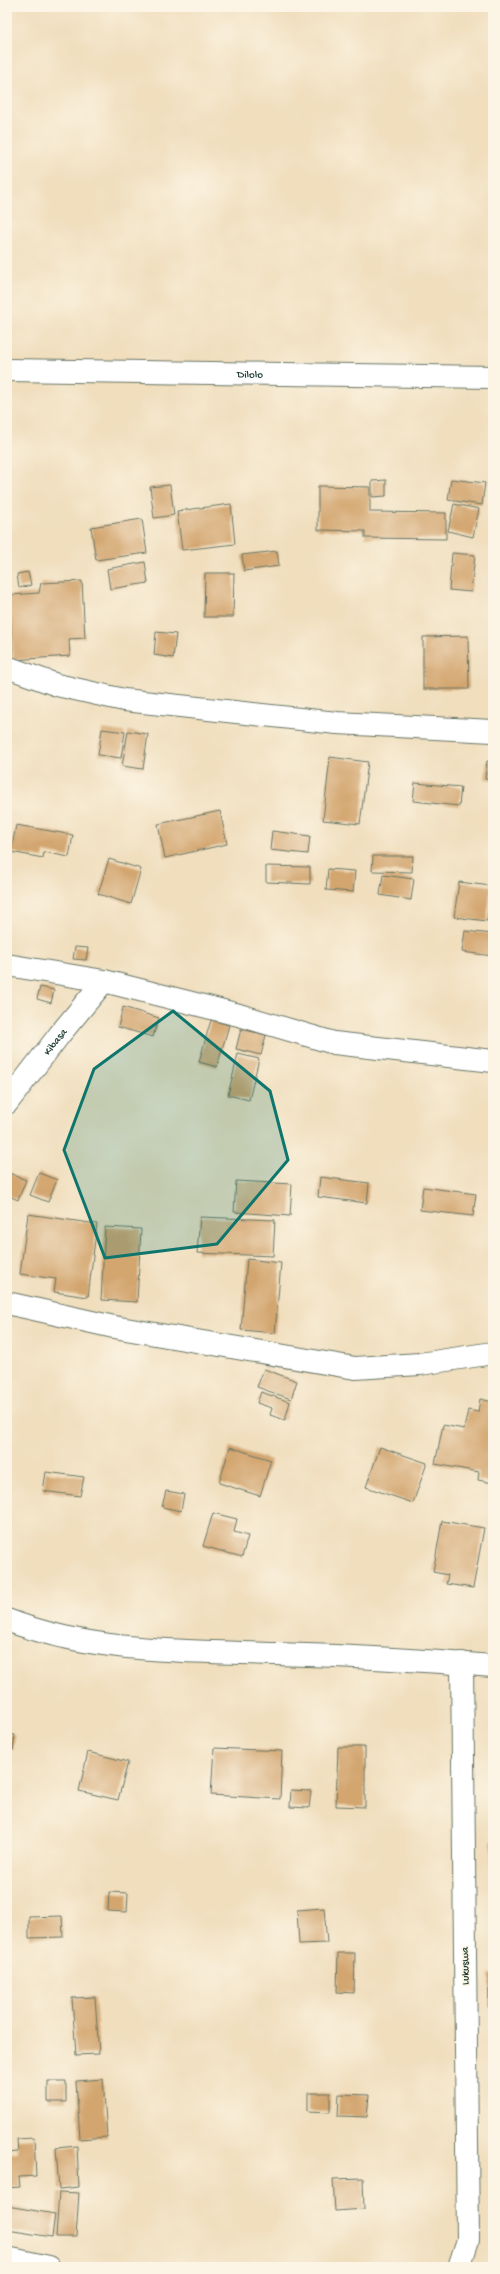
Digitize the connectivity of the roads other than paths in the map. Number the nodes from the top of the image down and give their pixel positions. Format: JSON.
{"nodes":[{"id":1,"x":7,"y":370,"type":"edge"},
{"id":2,"x":493,"y":377,"type":"edge"},
{"id":3,"x":7,"y":667,"type":"edge"},
{"id":4,"x":493,"y":731,"type":"edge"},
{"id":5,"x":7,"y":965,"type":"edge"},
{"id":6,"x":104,"y":981,"type":"junction"},
{"id":7,"x":493,"y":1061,"type":"edge"},
{"id":8,"x":7,"y":1103,"type":"edge"},
{"id":9,"x":7,"y":1303,"type":"edge"},
{"id":10,"x":493,"y":1353,"type":"edge"},
{"id":11,"x":7,"y":1620,"type":"edge"},
{"id":12,"x":462,"y":1663,"type":"junction"},
{"id":13,"x":493,"y":1666,"type":"edge"},
{"id":14,"x":7,"y":2258,"type":"edge"},
{"id":15,"x":49,"y":2267,"type":"edge"},
{"id":16,"x":459,"y":2267,"type":"edge"}],
"edges":[{"from":1,"to":2,"type":"street","name":"Dilolo"},
{"from":3,"to":4,"type":"street"},
{"from":5,"to":6,"type":"street"},
{"from":6,"to":7,"type":"street"},
{"from":6,"to":8,"type":"street","name":"Kibasa"},
{"from":9,"to":10,"type":"street"},
{"from":11,"to":12,"type":"street"},
{"from":12,"to":13,"type":"street"},
{"from":12,"to":16,"type":"street","name":"Lukuswa"},
{"from":14,"to":15,"type":"street"}]}
